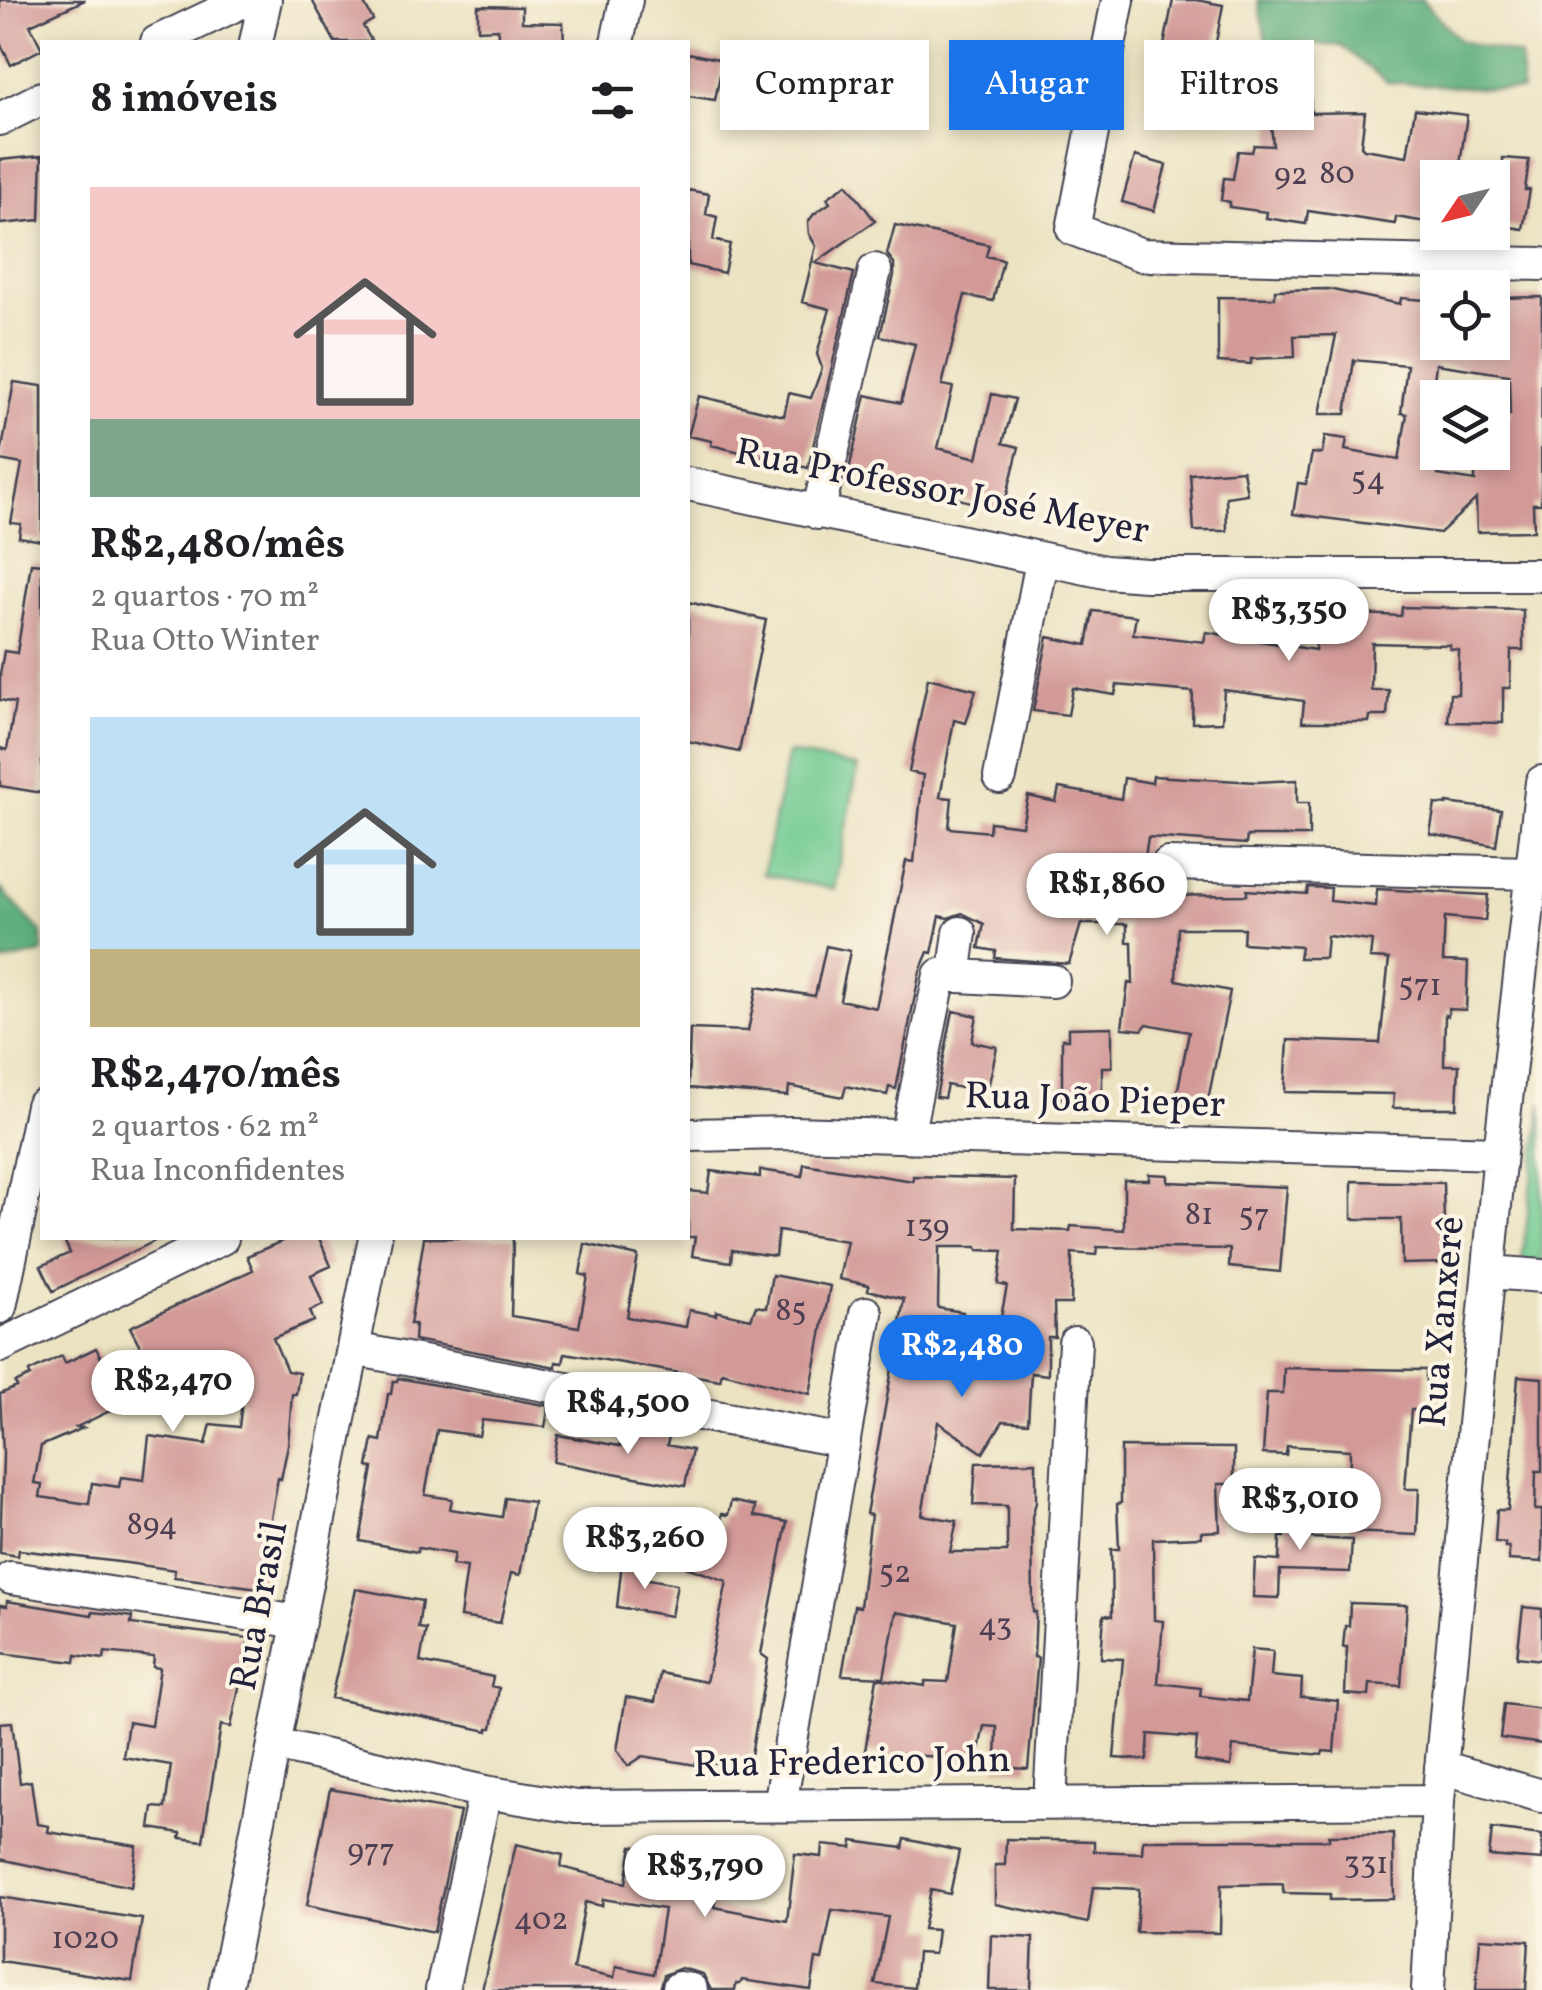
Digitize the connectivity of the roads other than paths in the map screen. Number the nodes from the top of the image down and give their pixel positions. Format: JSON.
{"nodes":[{"id":1,"x":245,"y":0,"type":"edge"},
{"id":2,"x":265,"y":0,"type":"edge"},
{"id":3,"x":626,"y":0,"type":"edge"},
{"id":4,"x":1118,"y":0,"type":"edge"},
{"id":5,"x":161,"y":40,"type":"edge"},
{"id":6,"x":256,"y":40,"type":"edge"},
{"id":7,"x":618,"y":40,"type":"edge"},
{"id":8,"x":40,"y":99,"type":"edge"},
{"id":9,"x":0,"y":119,"type":"edge"},
{"id":10,"x":1542,"y":264,"type":"edge"},
{"id":11,"x":875,"y":270,"type":"dead end"},
{"id":12,"x":690,"y":484,"type":"edge"},
{"id":13,"x":818,"y":513,"type":"junction"},
{"id":14,"x":1042,"y":561,"type":"junction"},
{"id":15,"x":1542,"y":574,"type":"edge"},
{"id":16,"x":1000,"y":777,"type":"dead end"},
{"id":17,"x":1542,"y":782,"type":"edge"},
{"id":18,"x":1168,"y":864,"type":"dead end"},
{"id":19,"x":1531,"y":873,"type":"junction"},
{"id":20,"x":960,"y":933,"type":"dead end"},
{"id":21,"x":954,"y":976,"type":"junction"},
{"id":22,"x":1053,"y":981,"type":"dead end"},
{"id":23,"x":40,"y":1116,"type":"edge"},
{"id":24,"x":690,"y":1136,"type":"edge"},
{"id":25,"x":907,"y":1136,"type":"junction"},
{"id":26,"x":1500,"y":1152,"type":"junction"},
{"id":27,"x":218,"y":1240,"type":"edge"},
{"id":28,"x":375,"y":1240,"type":"edge"},
{"id":29,"x":1489,"y":1272,"type":"junction"},
{"id":30,"x":1542,"y":1276,"type":"edge"},
{"id":31,"x":0,"y":1307,"type":"edge"},
{"id":32,"x":866,"y":1313,"type":"dead end"},
{"id":33,"x":1076,"y":1343,"type":"dead end"},
{"id":34,"x":0,"y":1346,"type":"edge"},
{"id":35,"x":352,"y":1349,"type":"junction"},
{"id":36,"x":844,"y":1441,"type":"junction"},
{"id":37,"x":12,"y":1578,"type":"dead end"},
{"id":38,"x":298,"y":1622,"type":"junction"},
{"id":39,"x":274,"y":1744,"type":"junction"},
{"id":40,"x":1441,"y":1768,"type":"junction"},
{"id":41,"x":485,"y":1792,"type":"junction"},
{"id":42,"x":1542,"y":1796,"type":"edge"},
{"id":43,"x":1438,"y":1801,"type":"junction"},
{"id":44,"x":1050,"y":1802,"type":"junction"},
{"id":45,"x":780,"y":1805,"type":"junction"},
{"id":46,"x":220,"y":1987,"type":"edge"},
{"id":47,"x":442,"y":1990,"type":"edge"},
{"id":48,"x":1428,"y":1990,"type":"edge"}],
"edges":[{"from":1,"to":5,"type":"street"},
{"from":2,"to":6,"type":"street"},
{"from":3,"to":7,"type":"street"},
{"from":4,"to":10,"type":"street"},
{"from":8,"to":9,"type":"street"},
{"from":11,"to":13,"type":"street"},
{"from":12,"to":13,"type":"street","name":"Rua Professor José Meyer"},
{"from":13,"to":14,"type":"street","name":"Rua Professor José Meyer"},
{"from":14,"to":15,"type":"street","name":"Rua Professor José Meyer"},
{"from":14,"to":16,"type":"street"},
{"from":17,"to":19,"type":"street","name":"Rua Xanxerê"},
{"from":18,"to":19,"type":"street"},
{"from":19,"to":26,"type":"street","name":"Rua Xanxerê"},
{"from":20,"to":21,"type":"street"},
{"from":21,"to":22,"type":"street"},
{"from":21,"to":25,"type":"street"},
{"from":23,"to":31,"type":"street"},
{"from":24,"to":25,"type":"street","name":"Rua João Pieper"},
{"from":25,"to":26,"type":"street","name":"Rua João Pieper"},
{"from":26,"to":29,"type":"street","name":"Rua Xanxerê"},
{"from":27,"to":34,"type":"street"},
{"from":28,"to":35,"type":"street","name":"Rua Brasil"},
{"from":29,"to":30,"type":"street"},
{"from":29,"to":40,"type":"street","name":"Rua Xanxerê"},
{"from":32,"to":36,"type":"street"},
{"from":33,"to":44,"type":"street"},
{"from":35,"to":36,"type":"street"},
{"from":35,"to":38,"type":"street","name":"Rua Brasil"},
{"from":36,"to":45,"type":"street"},
{"from":37,"to":38,"type":"street"},
{"from":38,"to":39,"type":"street","name":"Rua Brasil"},
{"from":39,"to":41,"type":"street","name":"Rua Frederico John"},
{"from":39,"to":46,"type":"street","name":"Rua Brasil"},
{"from":40,"to":42,"type":"street"},
{"from":40,"to":43,"type":"street","name":"Rua Xanxerê"},
{"from":41,"to":45,"type":"street","name":"Rua Frederico John"},
{"from":41,"to":47,"type":"street"},
{"from":43,"to":44,"type":"street","name":"Rua Frederico John"},
{"from":43,"to":48,"type":"street","name":"Rua Xanxerê"},
{"from":44,"to":45,"type":"street","name":"Rua Frederico John"}]}
